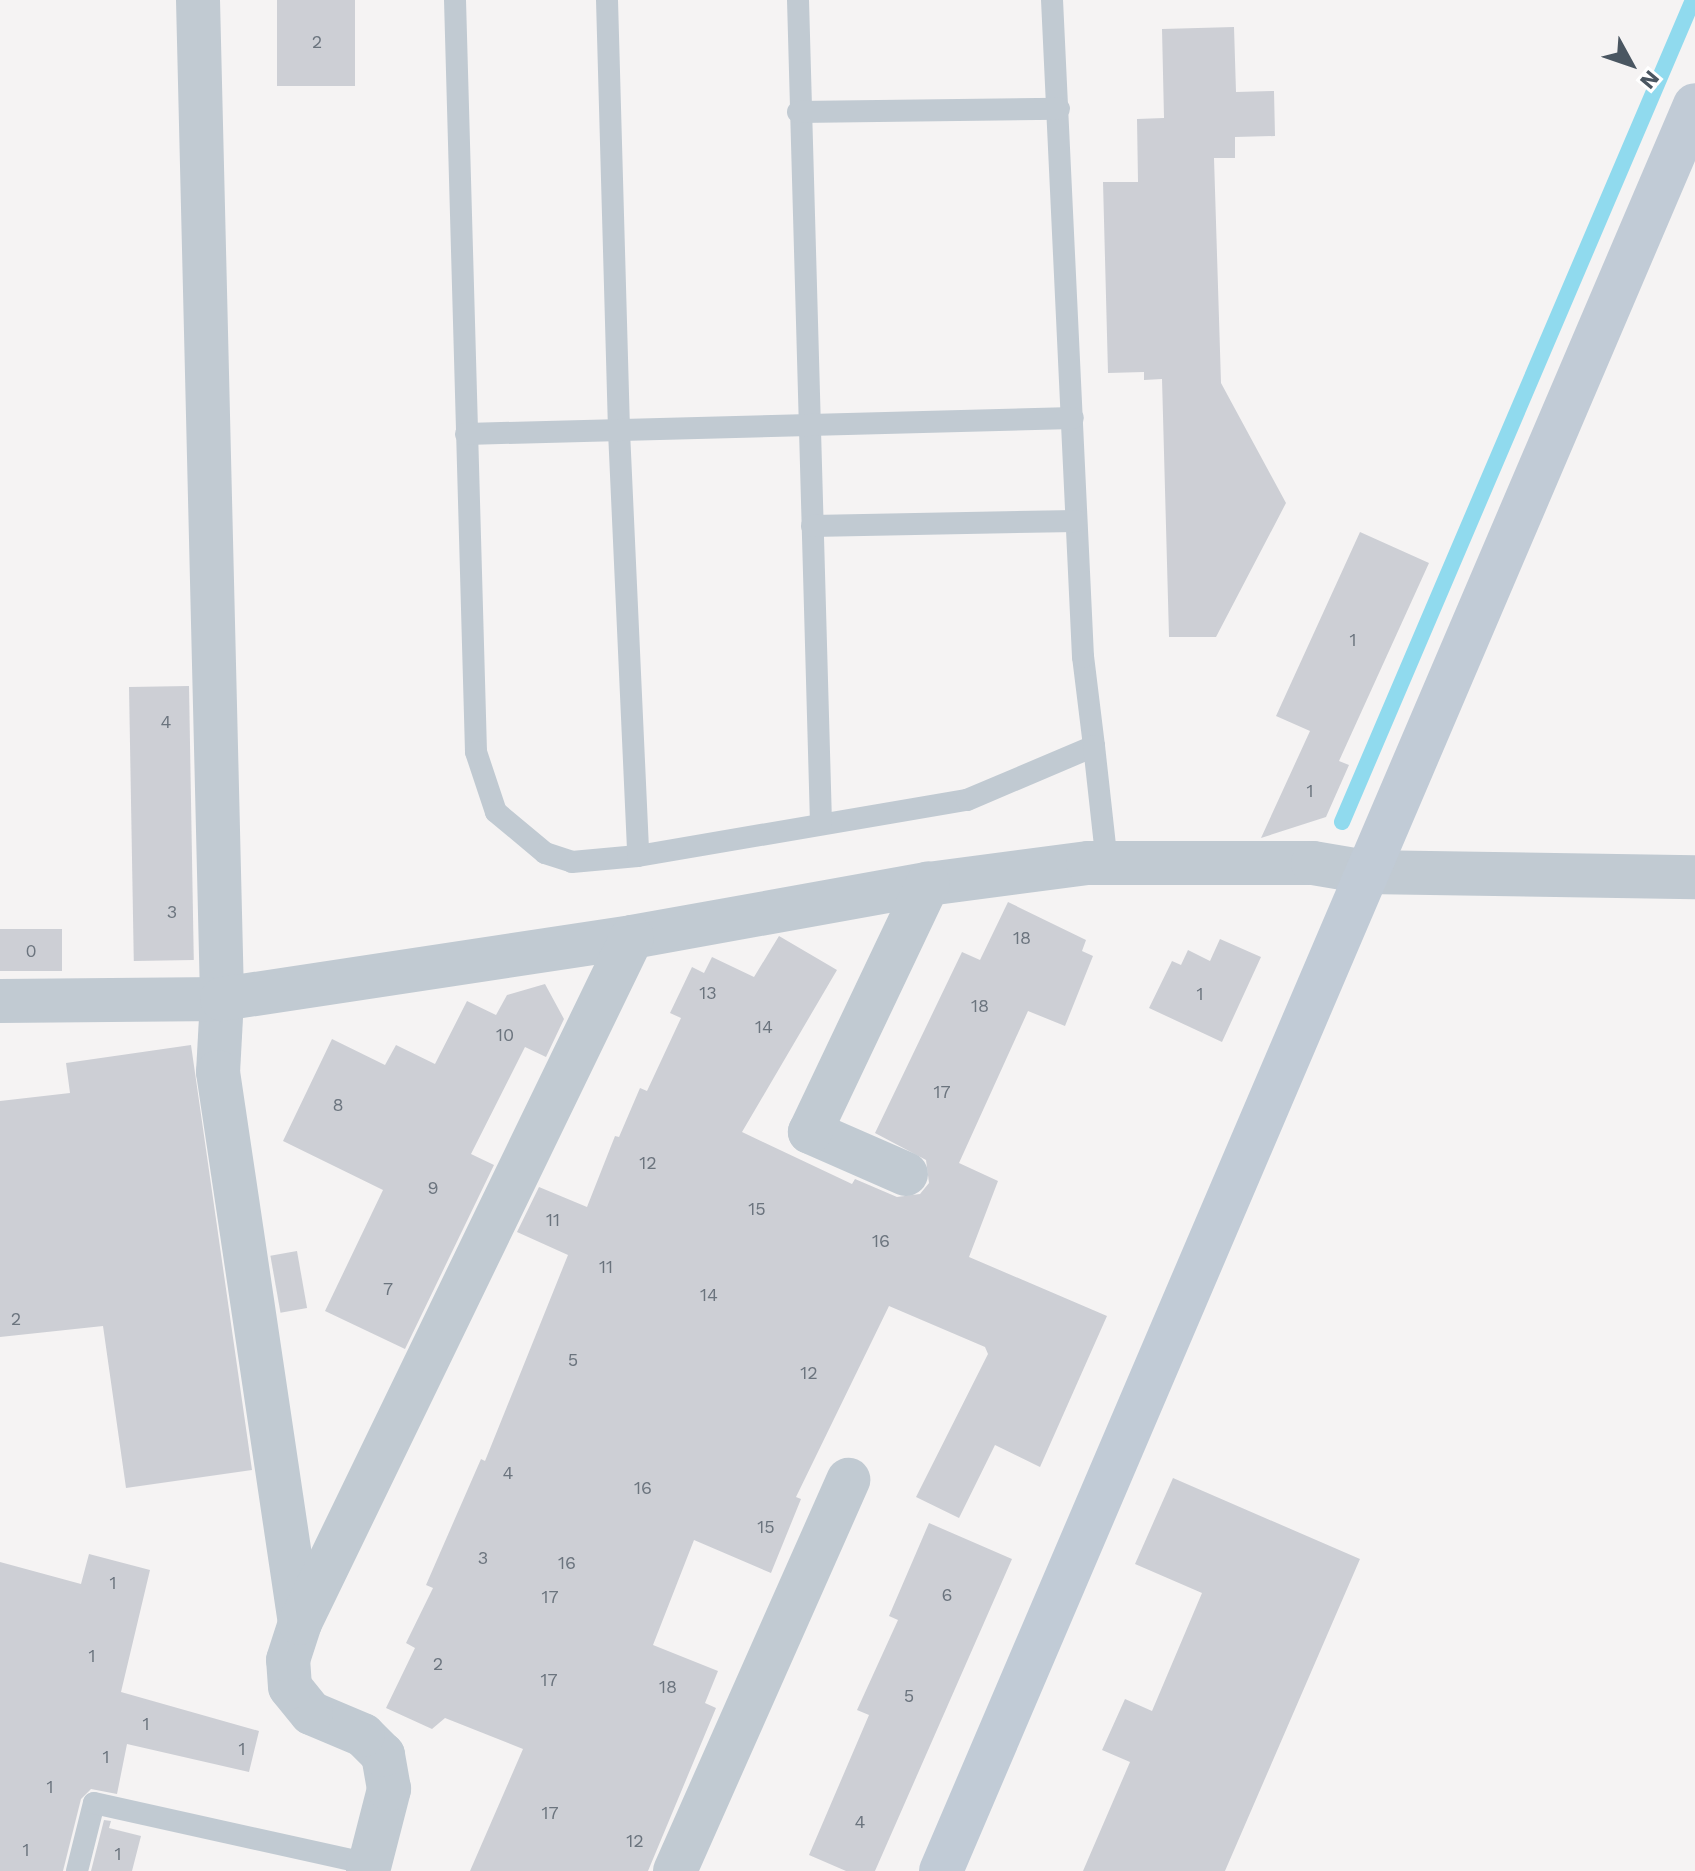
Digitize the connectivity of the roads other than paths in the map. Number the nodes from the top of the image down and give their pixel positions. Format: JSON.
{"nodes":[{"id":1,"x":198,"y":0,"type":"edge"},
{"id":2,"x":455,"y":0,"type":"edge"},
{"id":3,"x":607,"y":0,"type":"edge"},
{"id":4,"x":798,"y":0,"type":"edge"},
{"id":5,"x":1052,"y":0,"type":"edge"},
{"id":6,"x":1695,"y":105,"type":"edge"},
{"id":7,"x":1059,"y":109,"type":"junction"},
{"id":8,"x":798,"y":112,"type":"junction"},
{"id":9,"x":1073,"y":418,"type":"junction"},
{"id":10,"x":810,"y":425,"type":"junction"},
{"id":11,"x":619,"y":431,"type":"junction"},
{"id":12,"x":466,"y":434,"type":"junction"},
{"id":13,"x":1076,"y":521,"type":"junction"},
{"id":14,"x":812,"y":526,"type":"junction"},
{"id":15,"x":1094,"y":746,"type":"junction"},
{"id":16,"x":821,"y":822,"type":"junction"},
{"id":17,"x":638,"y":856,"type":"junction"},
{"id":18,"x":1107,"y":864,"type":"junction"},
{"id":19,"x":1366,"y":872,"type":"junction"},
{"id":20,"x":1695,"y":877,"type":"edge"},
{"id":21,"x":928,"y":884,"type":"junction"},
{"id":22,"x":632,"y":937,"type":"junction"},
{"id":23,"x":222,"y":999,"type":"junction"},
{"id":24,"x":0,"y":1001,"type":"edge"},
{"id":25,"x":906,"y":1174,"type":"dead end"},
{"id":26,"x":848,"y":1480,"type":"dead end"},
{"id":27,"x":300,"y":1623,"type":"junction"},
{"id":28,"x":318,"y":1862,"type":"edge"},
{"id":29,"x":369,"y":1868,"type":"edge"},
{"id":30,"x":77,"y":1871,"type":"edge"},
{"id":31,"x":675,"y":1871,"type":"edge"},
{"id":32,"x":941,"y":1871,"type":"edge"}],
"edges":[{"from":1,"to":23,"type":"street"},
{"from":2,"to":12,"type":"lane"},
{"from":3,"to":11,"type":"lane"},
{"from":4,"to":8,"type":"lane"},
{"from":5,"to":7,"type":"lane"},
{"from":6,"to":19,"type":"street"},
{"from":7,"to":8,"type":"lane"},
{"from":7,"to":9,"type":"lane"},
{"from":8,"to":10,"type":"lane"},
{"from":9,"to":10,"type":"lane"},
{"from":9,"to":13,"type":"lane"},
{"from":10,"to":11,"type":"lane"},
{"from":10,"to":14,"type":"lane"},
{"from":11,"to":12,"type":"lane"},
{"from":11,"to":17,"type":"lane"},
{"from":12,"to":17,"type":"lane"},
{"from":13,"to":14,"type":"lane"},
{"from":13,"to":15,"type":"lane"},
{"from":14,"to":16,"type":"lane"},
{"from":15,"to":16,"type":"lane"},
{"from":15,"to":18,"type":"lane"},
{"from":16,"to":17,"type":"lane"},
{"from":18,"to":19,"type":"street"},
{"from":18,"to":21,"type":"street"},
{"from":19,"to":20,"type":"street"},
{"from":19,"to":32,"type":"street"},
{"from":21,"to":22,"type":"street"},
{"from":21,"to":25,"type":"street"},
{"from":22,"to":23,"type":"street"},
{"from":22,"to":27,"type":"street"},
{"from":23,"to":24,"type":"street"},
{"from":23,"to":27,"type":"street"},
{"from":26,"to":31,"type":"street"},
{"from":27,"to":29,"type":"street"},
{"from":28,"to":29,"type":"lane"},
{"from":28,"to":30,"type":"lane"}]}
